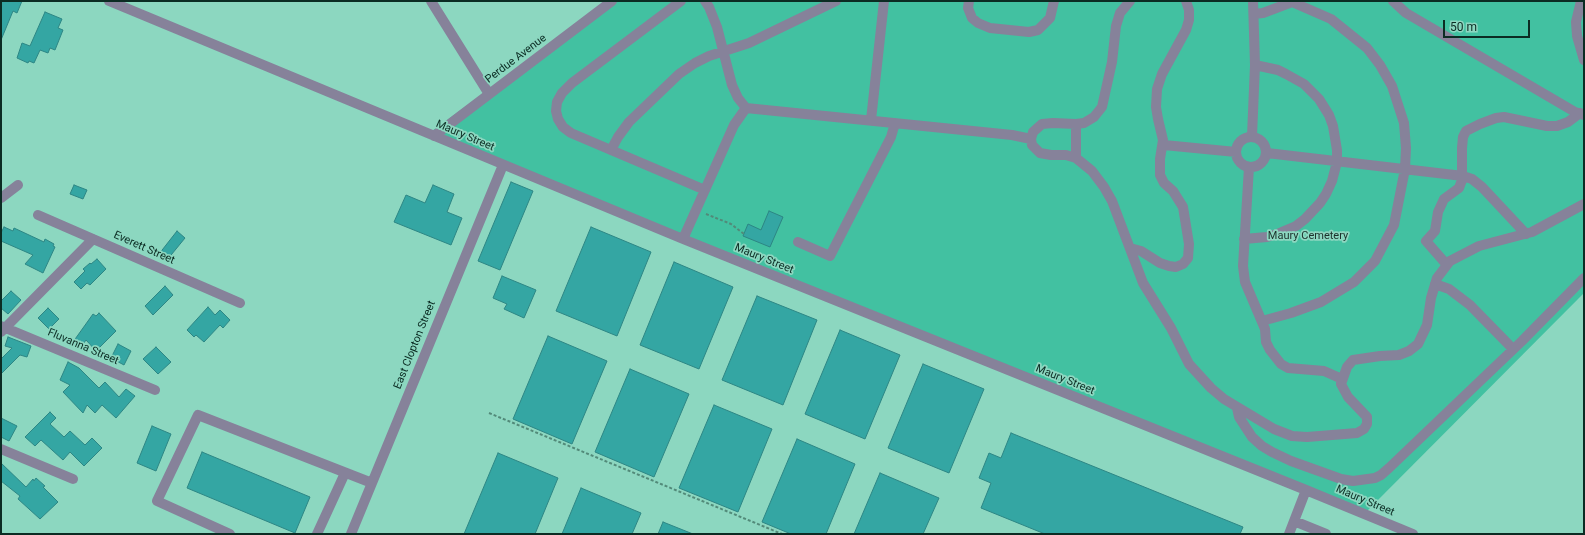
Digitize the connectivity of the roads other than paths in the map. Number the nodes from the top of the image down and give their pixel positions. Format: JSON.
{"nodes":[{"id":1,"x":109,"y":1,"type":"edge"},
{"id":2,"x":431,"y":1,"type":"edge"},
{"id":3,"x":612,"y":1,"type":"edge"},
{"id":4,"x":681,"y":1,"type":"edge"},
{"id":5,"x":705,"y":1,"type":"edge"},
{"id":6,"x":836,"y":1,"type":"edge"},
{"id":7,"x":884,"y":1,"type":"edge"},
{"id":8,"x":969,"y":1,"type":"edge"},
{"id":9,"x":1054,"y":1,"type":"edge"},
{"id":10,"x":1130,"y":1,"type":"edge"},
{"id":11,"x":1186,"y":1,"type":"edge"},
{"id":12,"x":1253,"y":1,"type":"edge"},
{"id":13,"x":1581,"y":1,"type":"edge"},
{"id":14,"x":1397,"y":2,"type":"edge"},
{"id":15,"x":1254,"y":14,"type":"junction"},
{"id":16,"x":1582,"y":46,"type":"edge"},
{"id":17,"x":724,"y":51,"type":"junction"},
{"id":18,"x":1584,"y":60,"type":"edge"},
{"id":19,"x":1255,"y":65,"type":"junction"},
{"id":20,"x":489,"y":94,"type":"junction"},
{"id":21,"x":746,"y":108,"type":"junction"},
{"id":22,"x":1582,"y":114,"type":"edge"},
{"id":23,"x":871,"y":120,"type":"junction"},
{"id":24,"x":895,"y":122,"type":"junction"},
{"id":25,"x":1076,"y":124,"type":"junction"},
{"id":26,"x":434,"y":136,"type":"junction"},
{"id":27,"x":1252,"y":136,"type":"junction"},
{"id":28,"x":1031,"y":139,"type":"junction"},
{"id":29,"x":1164,"y":145,"type":"junction"},
{"id":30,"x":611,"y":150,"type":"junction"},
{"id":31,"x":1236,"y":152,"type":"junction"},
{"id":32,"x":1267,"y":153,"type":"junction"},
{"id":33,"x":1076,"y":158,"type":"junction"},
{"id":34,"x":1337,"y":162,"type":"junction"},
{"id":35,"x":503,"y":165,"type":"junction"},
{"id":36,"x":1249,"y":167,"type":"junction"},
{"id":37,"x":1405,"y":169,"type":"junction"},
{"id":38,"x":1463,"y":176,"type":"junction"},
{"id":39,"x":18,"y":185,"type":"dead end"},
{"id":40,"x":704,"y":190,"type":"junction"},
{"id":41,"x":1,"y":198,"type":"edge"},
{"id":42,"x":1584,"y":204,"type":"edge"},
{"id":43,"x":38,"y":215,"type":"dead end"},
{"id":44,"x":1526,"y":234,"type":"junction"},
{"id":45,"x":93,"y":239,"type":"junction"},
{"id":46,"x":1244,"y":239,"type":"junction"},
{"id":47,"x":683,"y":240,"type":"junction"},
{"id":48,"x":798,"y":242,"type":"dead end"},
{"id":49,"x":1130,"y":248,"type":"junction"},
{"id":50,"x":1447,"y":265,"type":"junction"},
{"id":51,"x":1584,"y":278,"type":"edge"},
{"id":52,"x":1435,"y":284,"type":"junction"},
{"id":53,"x":240,"y":303,"type":"dead end"},
{"id":54,"x":1262,"y":321,"type":"junction"},
{"id":55,"x":2,"y":329,"type":"edge"},
{"id":56,"x":1513,"y":349,"type":"junction"},
{"id":57,"x":1342,"y":380,"type":"junction"},
{"id":58,"x":155,"y":390,"type":"dead end"},
{"id":59,"x":1237,"y":408,"type":"junction"},
{"id":60,"x":1,"y":449,"type":"edge"},
{"id":61,"x":345,"y":473,"type":"junction"},
{"id":62,"x":73,"y":479,"type":"dead end"},
{"id":63,"x":372,"y":483,"type":"junction"},
{"id":64,"x":1306,"y":490,"type":"junction"},
{"id":65,"x":1294,"y":521,"type":"junction"},
{"id":66,"x":1406,"y":533,"type":"edge"},
{"id":67,"x":230,"y":534,"type":"edge"},
{"id":68,"x":317,"y":534,"type":"edge"},
{"id":69,"x":351,"y":534,"type":"edge"},
{"id":70,"x":1289,"y":534,"type":"edge"},
{"id":71,"x":1326,"y":534,"type":"edge"}],
"edges":[{"from":1,"to":26,"type":"street","name":"Maury Street"},
{"from":2,"to":20,"type":"street"},
{"from":3,"to":20,"type":"street","name":"Perdue Avenue"},
{"from":4,"to":30,"type":"street"},
{"from":5,"to":17,"type":"street"},
{"from":6,"to":17,"type":"street"},
{"from":7,"to":23,"type":"street"},
{"from":8,"to":9,"type":"street"},
{"from":10,"to":25,"type":"street"},
{"from":11,"to":29,"type":"street"},
{"from":12,"to":15,"type":"street"},
{"from":13,"to":16,"type":"street"},
{"from":14,"to":22,"type":"street"},
{"from":15,"to":19,"type":"street"},
{"from":15,"to":37,"type":"street"},
{"from":16,"to":18,"type":"street"},
{"from":17,"to":21,"type":"street"},
{"from":17,"to":30,"type":"street"},
{"from":19,"to":27,"type":"street"},
{"from":19,"to":34,"type":"street"},
{"from":20,"to":26,"type":"street","name":"Perdue Avenue"},
{"from":21,"to":23,"type":"street"},
{"from":21,"to":40,"type":"street"},
{"from":22,"to":38,"type":"street"},
{"from":23,"to":24,"type":"street"},
{"from":24,"to":28,"type":"street"},
{"from":24,"to":48,"type":"street"},
{"from":25,"to":28,"type":"street"},
{"from":25,"to":33,"type":"street"},
{"from":26,"to":35,"type":"street","name":"Maury Street"},
{"from":27,"to":31,"type":"street"},
{"from":27,"to":32,"type":"street"},
{"from":28,"to":33,"type":"street"},
{"from":29,"to":31,"type":"street"},
{"from":29,"to":49,"type":"street"},
{"from":30,"to":40,"type":"street"},
{"from":31,"to":36,"type":"street"},
{"from":32,"to":34,"type":"street"},
{"from":32,"to":36,"type":"street"},
{"from":33,"to":49,"type":"street"},
{"from":34,"to":37,"type":"street"},
{"from":34,"to":46,"type":"street"},
{"from":35,"to":47,"type":"street","name":"Maury Street"},
{"from":35,"to":63,"type":"street","name":"East Clopton Street"},
{"from":36,"to":46,"type":"street"},
{"from":37,"to":38,"type":"street"},
{"from":37,"to":54,"type":"street"},
{"from":38,"to":44,"type":"street"},
{"from":38,"to":50,"type":"street"},
{"from":39,"to":41,"type":"street"},
{"from":40,"to":47,"type":"street"},
{"from":42,"to":44,"type":"street"},
{"from":43,"to":45,"type":"street","name":"Everett Street"},
{"from":44,"to":50,"type":"street"},
{"from":45,"to":53,"type":"street","name":"Everett Street"},
{"from":45,"to":55,"type":"street"},
{"from":46,"to":54,"type":"street"},
{"from":47,"to":64,"type":"street","name":"Maury Street"},
{"from":49,"to":59,"type":"street"},
{"from":50,"to":52,"type":"street"},
{"from":51,"to":56,"type":"street"},
{"from":52,"to":56,"type":"street"},
{"from":52,"to":57,"type":"street"},
{"from":54,"to":57,"type":"street"},
{"from":55,"to":58,"type":"street","name":"Fluvanna Street"},
{"from":56,"to":59,"type":"street"},
{"from":57,"to":59,"type":"street"},
{"from":60,"to":62,"type":"street"},
{"from":61,"to":63,"type":"street"},
{"from":61,"to":67,"type":"street"},
{"from":61,"to":68,"type":"street"},
{"from":63,"to":69,"type":"street","name":"East Clopton Street"},
{"from":64,"to":65,"type":"street"},
{"from":64,"to":66,"type":"street","name":"Maury Street"},
{"from":65,"to":70,"type":"street"},
{"from":65,"to":71,"type":"street"}]}
